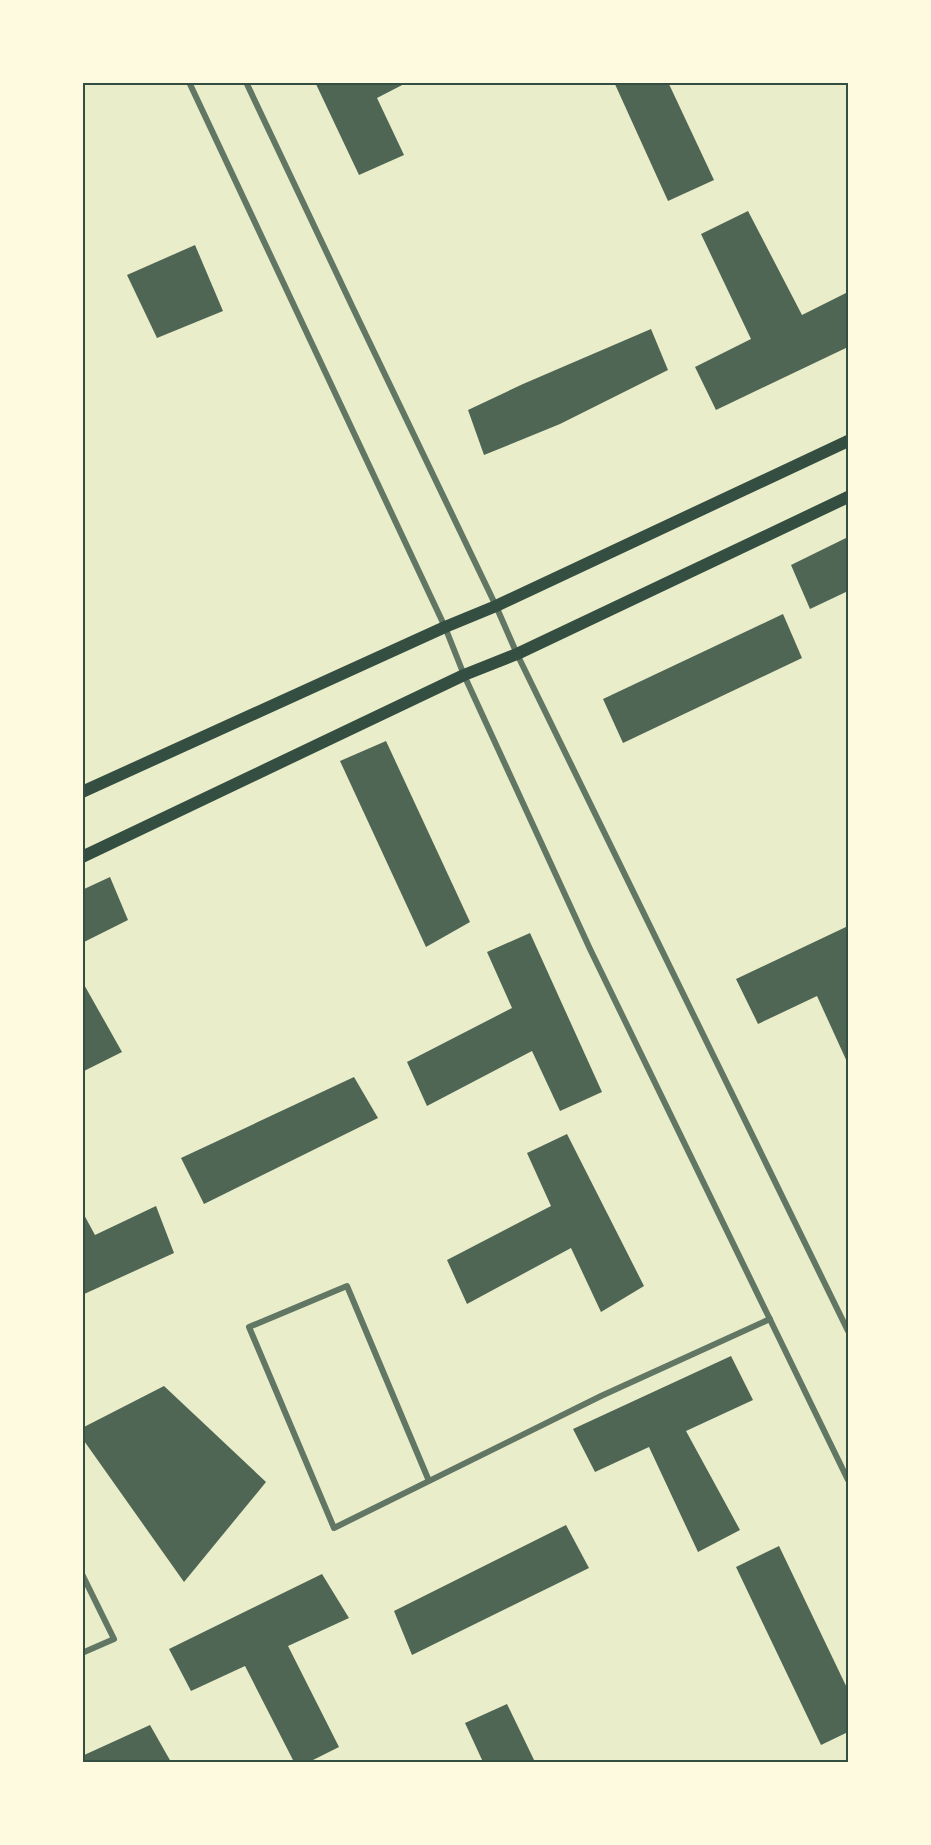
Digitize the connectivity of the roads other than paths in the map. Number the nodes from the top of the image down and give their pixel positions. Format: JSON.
{"nodes":[{"id":1,"x":189,"y":82,"type":"edge"},
{"id":2,"x":246,"y":82,"type":"edge"},
{"id":3,"x":849,"y":441,"type":"edge"},
{"id":4,"x":849,"y":497,"type":"edge"},
{"id":5,"x":496,"y":606,"type":"junction"},
{"id":6,"x":445,"y":627,"type":"junction"},
{"id":7,"x":517,"y":654,"type":"junction"},
{"id":8,"x":464,"y":675,"type":"junction"},
{"id":9,"x":82,"y":792,"type":"edge"},
{"id":10,"x":82,"y":857,"type":"edge"},
{"id":11,"x":770,"y":1319,"type":"junction"},
{"id":12,"x":849,"y":1331,"type":"edge"},
{"id":13,"x":849,"y":1480,"type":"edge"},
{"id":14,"x":429,"y":1481,"type":"junction"},
{"id":15,"x":82,"y":1574,"type":"edge"},
{"id":16,"x":82,"y":1653,"type":"edge"}],
"edges":[{"from":1,"to":6,"type":"street"},
{"from":2,"to":5,"type":"street"},
{"from":3,"to":5,"type":"main road"},
{"from":4,"to":7,"type":"main road"},
{"from":5,"to":6,"type":"main road"},
{"from":5,"to":7,"type":"street"},
{"from":6,"to":8,"type":"street"},
{"from":6,"to":9,"type":"main road"},
{"from":7,"to":8,"type":"main road"},
{"from":7,"to":12,"type":"street"},
{"from":8,"to":10,"type":"main road"},
{"from":8,"to":11,"type":"street"},
{"from":11,"to":13,"type":"street"},
{"from":11,"to":14,"type":"street"},
{"from":14,"to":14,"type":"street"},
{"from":15,"to":16,"type":"street"}]}
